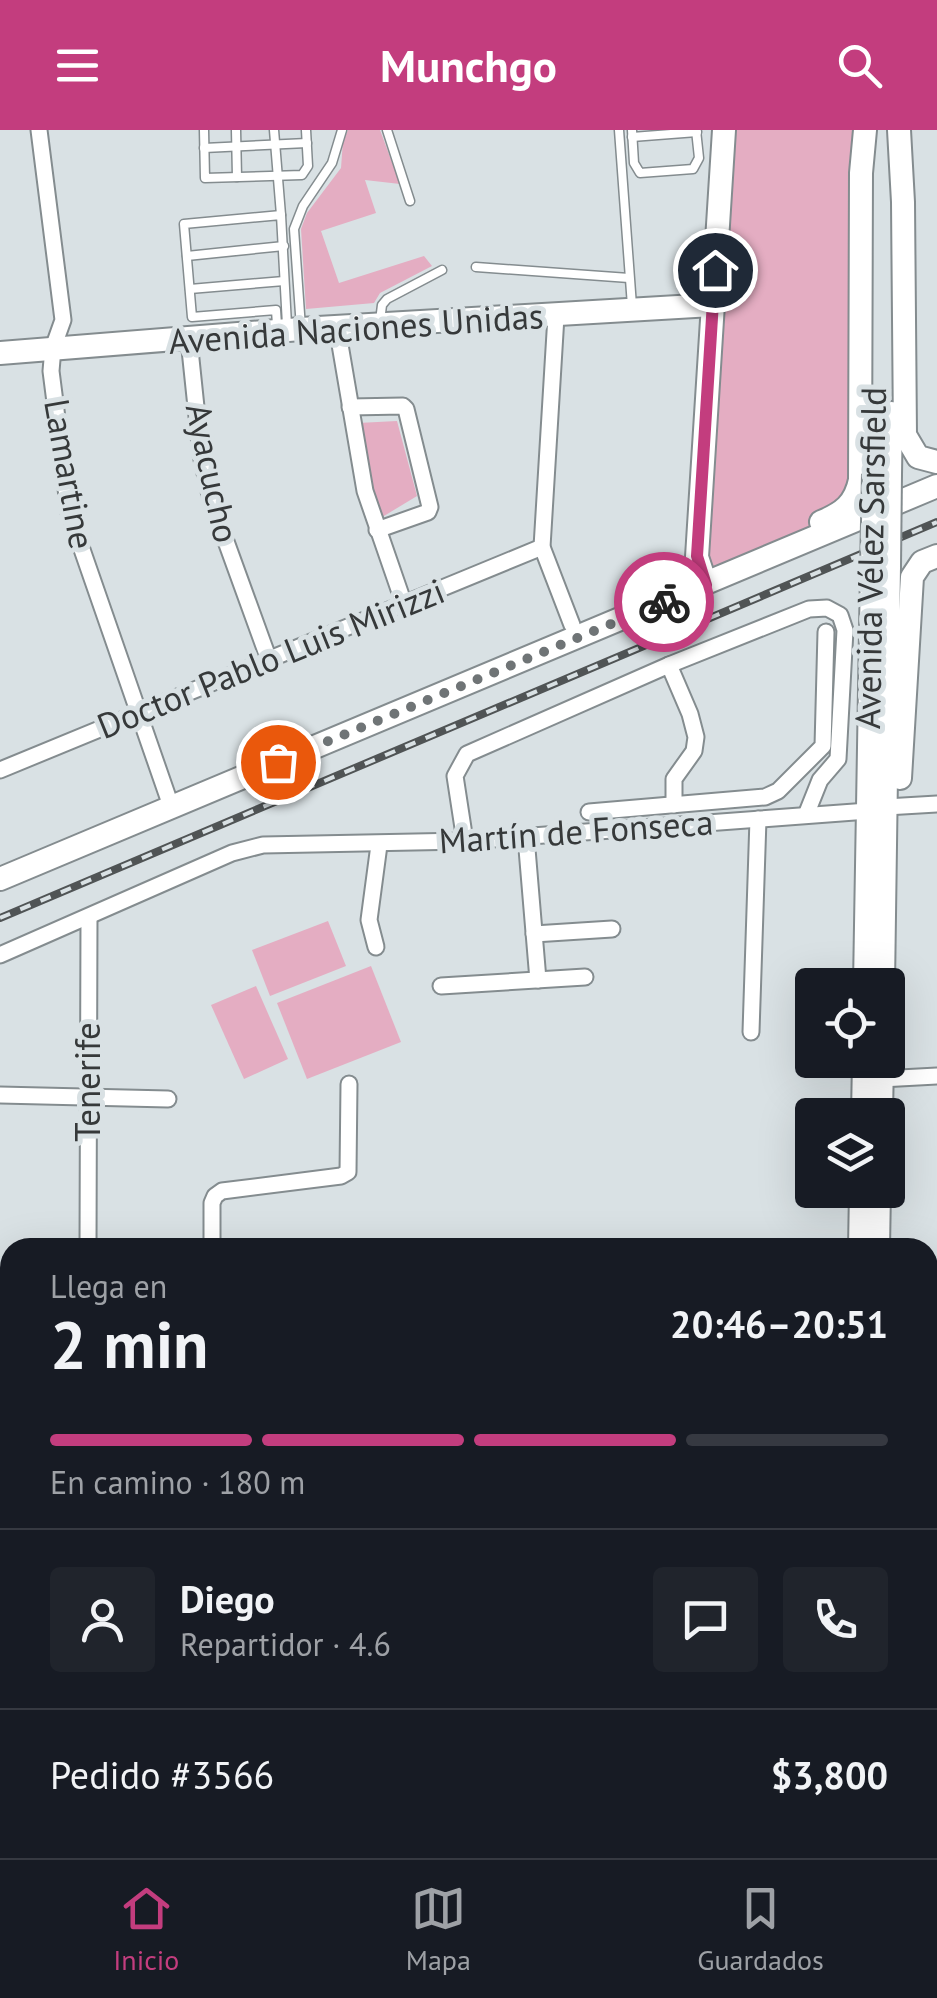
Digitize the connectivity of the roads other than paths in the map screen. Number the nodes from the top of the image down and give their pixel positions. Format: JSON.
{"nodes":[{"id":1,"x":38,"y":130,"type":"edge"},
{"id":2,"x":204,"y":130,"type":"edge"},
{"id":3,"x":236,"y":130,"type":"edge"},
{"id":4,"x":274,"y":130,"type":"edge"},
{"id":5,"x":306,"y":130,"type":"edge"},
{"id":6,"x":342,"y":130,"type":"edge"},
{"id":7,"x":386,"y":130,"type":"edge"},
{"id":8,"x":619,"y":130,"type":"edge"},
{"id":9,"x":724,"y":130,"type":"edge"},
{"id":10,"x":865,"y":130,"type":"edge"},
{"id":11,"x":875,"y":130,"type":"edge"},
{"id":12,"x":897,"y":130,"type":"edge"},
{"id":13,"x":697,"y":131,"type":"edge"},
{"id":14,"x":632,"y":134,"type":"edge"},
{"id":15,"x":307,"y":142,"type":"junction"},
{"id":16,"x":275,"y":144,"type":"junction"},
{"id":17,"x":236,"y":146,"type":"junction"},
{"id":18,"x":204,"y":148,"type":"junction"},
{"id":19,"x":278,"y":176,"type":"junction"},
{"id":20,"x":237,"y":178,"type":"junction"},
{"id":21,"x":410,"y":202,"type":"dead end"},
{"id":22,"x":281,"y":215,"type":"junction"},
{"id":23,"x":284,"y":246,"type":"junction"},
{"id":24,"x":187,"y":256,"type":"junction"},
{"id":25,"x":476,"y":267,"type":"dead end"},
{"id":26,"x":442,"y":270,"type":"dead end"},
{"id":27,"x":629,"y":278,"type":"junction"},
{"id":28,"x":284,"y":281,"type":"junction"},
{"id":29,"x":190,"y":289,"type":"junction"},
{"id":30,"x":712,"y":305,"type":"junction"},
{"id":31,"x":632,"y":310,"type":"junction"},
{"id":32,"x":556,"y":316,"type":"junction"},
{"id":33,"x":380,"y":324,"type":"junction"},
{"id":34,"x":337,"y":327,"type":"junction"},
{"id":35,"x":289,"y":330,"type":"junction"},
{"id":36,"x":189,"y":340,"type":"junction"},
{"id":37,"x":53,"y":348,"type":"junction"},
{"id":38,"x":0,"y":353,"type":"edge"},
{"id":39,"x":350,"y":407,"type":"junction"},
{"id":40,"x":937,"y":462,"type":"edge"},
{"id":41,"x":882,"y":474,"type":"junction"},
{"id":42,"x":937,"y":486,"type":"edge"},
{"id":43,"x":865,"y":516,"type":"junction"},
{"id":44,"x":803,"y":529,"type":"junction"},
{"id":45,"x":377,"y":530,"type":"junction"},
{"id":46,"x":542,"y":547,"type":"junction"},
{"id":47,"x":929,"y":559,"type":"edge"},
{"id":48,"x":704,"y":579,"type":"junction"},
{"id":49,"x":404,"y":604,"type":"junction"},
{"id":50,"x":572,"y":626,"type":"junction"},
{"id":51,"x":826,"y":632,"type":"dead end"},
{"id":52,"x":269,"y":660,"type":"junction"},
{"id":53,"x":669,"y":666,"type":"junction"},
{"id":54,"x":136,"y":714,"type":"junction"},
{"id":55,"x":0,"y":770,"type":"edge"},
{"id":56,"x":168,"y":799,"type":"junction"},
{"id":57,"x":937,"y":804,"type":"edge"},
{"id":58,"x":674,"y":805,"type":"junction"},
{"id":59,"x":877,"y":809,"type":"junction"},
{"id":60,"x":589,"y":812,"type":"dead end"},
{"id":61,"x":806,"y":815,"type":"junction"},
{"id":62,"x":758,"y":819,"type":"junction"},
{"id":63,"x":526,"y":837,"type":"junction"},
{"id":64,"x":465,"y":841,"type":"junction"},
{"id":65,"x":379,"y":845,"type":"junction"},
{"id":66,"x":0,"y":863,"type":"edge"},
{"id":67,"x":0,"y":879,"type":"edge"},
{"id":68,"x":89,"y":917,"type":"junction"},
{"id":69,"x":612,"y":929,"type":"dead end"},
{"id":70,"x":534,"y":934,"type":"junction"},
{"id":71,"x":376,"y":947,"type":"dead end"},
{"id":72,"x":0,"y":955,"type":"edge"},
{"id":73,"x":866,"y":968,"type":"edge"},
{"id":74,"x":882,"y":968,"type":"edge"},
{"id":75,"x":585,"y":978,"type":"dead end"},
{"id":76,"x":538,"y":980,"type":"junction"},
{"id":77,"x":442,"y":986,"type":"dead end"},
{"id":78,"x":751,"y":1032,"type":"dead end"},
{"id":79,"x":905,"y":1072,"type":"edge"},
{"id":80,"x":937,"y":1076,"type":"edge"},
{"id":81,"x":349,"y":1084,"type":"dead end"},
{"id":82,"x":0,"y":1095,"type":"edge"},
{"id":83,"x":88,"y":1097,"type":"junction"},
{"id":84,"x":168,"y":1099,"type":"dead end"},
{"id":85,"x":861,"y":1208,"type":"edge"},
{"id":86,"x":879,"y":1208,"type":"edge"},
{"id":87,"x":88,"y":1238,"type":"edge"},
{"id":88,"x":212,"y":1238,"type":"edge"},
{"id":89,"x":860,"y":1238,"type":"edge"},
{"id":90,"x":878,"y":1238,"type":"edge"}],
"edges":[{"from":1,"to":37,"type":"street","name":"Lamartine"},
{"from":2,"to":18,"type":"lane"},
{"from":3,"to":17,"type":"lane"},
{"from":4,"to":16,"type":"lane"},
{"from":5,"to":15,"type":"lane"},
{"from":6,"to":35,"type":"lane"},
{"from":7,"to":21,"type":"lane"},
{"from":8,"to":27,"type":"lane"},
{"from":9,"to":30,"type":"main road"},
{"from":10,"to":44,"type":"main road"},
{"from":11,"to":41,"type":"main road","name":"Avenida Vélez Sarsfield"},
{"from":12,"to":40,"type":"main road"},
{"from":12,"to":41,"type":"main road","name":"Avenida Vélez Sarsfield"},
{"from":13,"to":14,"type":"lane"},
{"from":13,"to":14,"type":"lane"},
{"from":15,"to":16,"type":"lane"},
{"from":15,"to":19,"type":"lane"},
{"from":16,"to":17,"type":"lane"},
{"from":16,"to":19,"type":"lane"},
{"from":17,"to":18,"type":"lane"},
{"from":17,"to":20,"type":"lane"},
{"from":18,"to":20,"type":"lane"},
{"from":19,"to":20,"type":"lane"},
{"from":19,"to":22,"type":"lane"},
{"from":22,"to":23,"type":"lane"},
{"from":22,"to":24,"type":"lane"},
{"from":23,"to":24,"type":"lane"},
{"from":23,"to":28,"type":"lane"},
{"from":24,"to":29,"type":"lane"},
{"from":25,"to":27,"type":"lane"},
{"from":26,"to":33,"type":"lane"},
{"from":27,"to":31,"type":"lane"},
{"from":28,"to":29,"type":"lane"},
{"from":28,"to":35,"type":"lane"},
{"from":29,"to":35,"type":"lane"},
{"from":30,"to":31,"type":"main road","name":"Avenida Naciones Unidas"},
{"from":30,"to":48,"type":"main road"},
{"from":31,"to":32,"type":"main road","name":"Avenida Naciones Unidas"},
{"from":32,"to":33,"type":"main road","name":"Avenida Naciones Unidas"},
{"from":32,"to":46,"type":"street"},
{"from":33,"to":34,"type":"main road","name":"Avenida Naciones Unidas"},
{"from":34,"to":35,"type":"main road","name":"Avenida Naciones Unidas"},
{"from":34,"to":39,"type":"street"},
{"from":35,"to":36,"type":"main road","name":"Avenida Naciones Unidas"},
{"from":36,"to":37,"type":"main road","name":"Avenida Naciones Unidas"},
{"from":36,"to":52,"type":"street","name":"Ayacucho"},
{"from":37,"to":38,"type":"main road","name":"Avenida Naciones Unidas"},
{"from":37,"to":54,"type":"street","name":"Lamartine"},
{"from":39,"to":45,"type":"street"},
{"from":39,"to":45,"type":"street"},
{"from":41,"to":59,"type":"main road","name":"Avenida Vélez Sarsfield","bridge":true},
{"from":42,"to":43,"type":"main road"},
{"from":43,"to":44,"type":"main road"},
{"from":43,"to":48,"type":"main road"},
{"from":44,"to":48,"type":"main road"},
{"from":45,"to":49,"type":"street"},
{"from":46,"to":49,"type":"street","name":"Doctor Pablo Luis Mirizzi"},
{"from":46,"to":50,"type":"street"},
{"from":47,"to":59,"type":"main road"},
{"from":48,"to":50,"type":"main road"},
{"from":48,"to":56,"type":"main road"},
{"from":49,"to":52,"type":"street","name":"Doctor Pablo Luis Mirizzi"},
{"from":50,"to":56,"type":"main road"},
{"from":51,"to":58,"type":"street"},
{"from":52,"to":54,"type":"street","name":"Doctor Pablo Luis Mirizzi"},
{"from":53,"to":58,"type":"street"},
{"from":53,"to":61,"type":"street"},
{"from":53,"to":64,"type":"street"},
{"from":54,"to":55,"type":"street","name":"Doctor Pablo Luis Mirizzi"},
{"from":54,"to":56,"type":"street","name":"Lamartine"},
{"from":56,"to":66,"type":"main road"},
{"from":56,"to":67,"type":"main road"},
{"from":57,"to":59,"type":"street","name":"Martín de Fonseca"},
{"from":58,"to":60,"type":"street"},
{"from":59,"to":61,"type":"street","name":"Martín de Fonseca"},
{"from":59,"to":73,"type":"main road","name":"Avenida Vélez Sarsfield"},
{"from":59,"to":74,"type":"main road","name":"Avenida Vélez Sarsfield"},
{"from":61,"to":62,"type":"street","name":"Martín de Fonseca"},
{"from":62,"to":63,"type":"street","name":"Martín de Fonseca"},
{"from":62,"to":78,"type":"street"},
{"from":63,"to":64,"type":"street","name":"Martín de Fonseca"},
{"from":63,"to":70,"type":"street"},
{"from":64,"to":65,"type":"street","name":"Martín de Fonseca"},
{"from":65,"to":68,"type":"street","name":"Martín de Fonseca"},
{"from":65,"to":71,"type":"street"},
{"from":68,"to":72,"type":"street","name":"Martín de Fonseca"},
{"from":68,"to":83,"type":"street","name":"Tenerife"},
{"from":69,"to":70,"type":"street"},
{"from":70,"to":76,"type":"street"},
{"from":75,"to":76,"type":"street"},
{"from":76,"to":77,"type":"street"},
{"from":79,"to":80,"type":"street"},
{"from":81,"to":88,"type":"street"},
{"from":82,"to":83,"type":"street"},
{"from":83,"to":84,"type":"street"},
{"from":83,"to":87,"type":"street","name":"Tenerife"},
{"from":85,"to":89,"type":"main road"},
{"from":86,"to":90,"type":"main road"}]}
